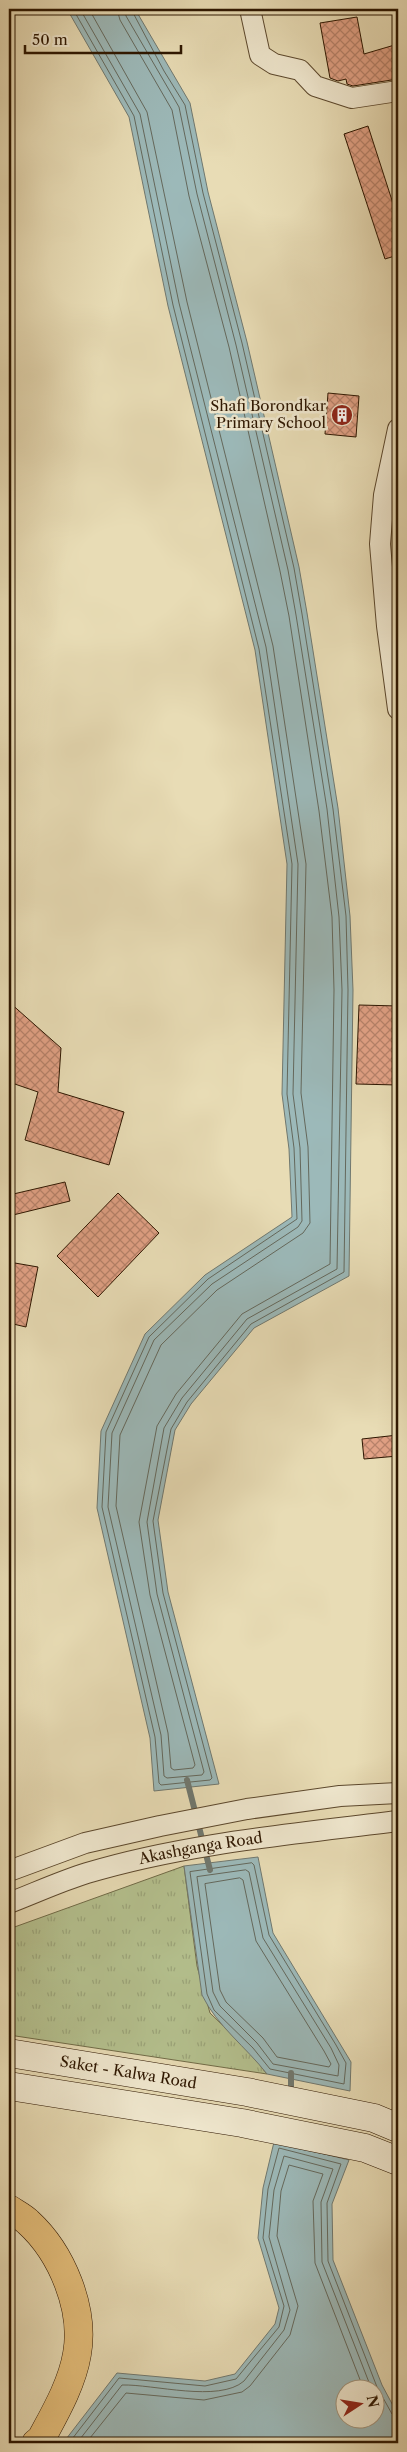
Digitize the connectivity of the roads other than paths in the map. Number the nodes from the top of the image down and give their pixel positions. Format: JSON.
{"nodes":[{"id":1,"x":250,"y":9,"type":"edge"},
{"id":2,"x":398,"y":91,"type":"edge"},
{"id":3,"x":398,"y":429,"type":"edge"},
{"id":4,"x":398,"y":709,"type":"edge"},
{"id":5,"x":398,"y":1793,"type":"edge"},
{"id":6,"x":398,"y":1821,"type":"edge"},
{"id":7,"x":9,"y":1871,"type":"edge"},
{"id":8,"x":9,"y":1903,"type":"edge"},
{"id":9,"x":9,"y":2053,"type":"edge"},
{"id":10,"x":9,"y":2086,"type":"edge"},
{"id":11,"x":386,"y":2123,"type":"edge"},
{"id":12,"x":398,"y":2161,"type":"edge"},
{"id":13,"x":9,"y":2209,"type":"edge"},
{"id":14,"x":36,"y":2443,"type":"edge"}],
"edges":[{"from":1,"to":2,"type":"street"},
{"from":3,"to":4,"type":"street"},
{"from":5,"to":7,"type":"street","name":"Akashganga Road"},
{"from":6,"to":8,"type":"street","name":"Akashganga Road"},
{"from":9,"to":11,"type":"main road","name":"Saket - Kalwa Road"},
{"from":10,"to":12,"type":"main road"},
{"from":13,"to":14,"type":"main road"}]}
